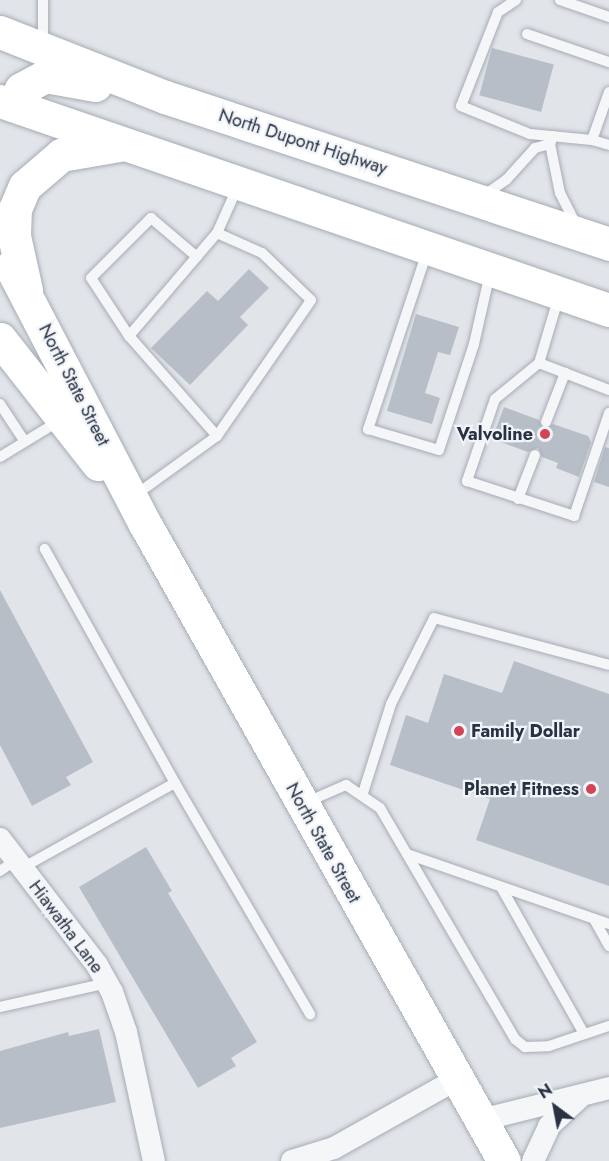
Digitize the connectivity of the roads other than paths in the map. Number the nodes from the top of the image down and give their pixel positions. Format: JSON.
{"nodes":[{"id":1,"x":43,"y":0,"type":"edge"},
{"id":2,"x":516,"y":0,"type":"edge"},
{"id":3,"x":560,"y":0,"type":"edge"},
{"id":4,"x":609,"y":17,"type":"edge"},
{"id":5,"x":0,"y":32,"type":"edge"},
{"id":6,"x":527,"y":34,"type":"dead end"},
{"id":7,"x":43,"y":49,"type":"junction"},
{"id":8,"x":609,"y":62,"type":"edge"},
{"id":9,"x":609,"y":92,"type":"edge"},
{"id":10,"x":165,"y":97,"type":"junction"},
{"id":11,"x":6,"y":103,"type":"edge"},
{"id":12,"x":552,"y":140,"type":"junction"},
{"id":13,"x":592,"y":140,"type":"junction"},
{"id":14,"x":127,"y":144,"type":"junction"},
{"id":15,"x":609,"y":145,"type":"edge"},
{"id":16,"x":240,"y":183,"type":"junction"},
{"id":17,"x":477,"y":200,"type":"junction"},
{"id":18,"x":217,"y":233,"type":"junction"},
{"id":19,"x":597,"y":240,"type":"edge"},
{"id":20,"x":0,"y":248,"type":"edge"},
{"id":21,"x":429,"y":248,"type":"junction"},
{"id":22,"x":197,"y":257,"type":"junction"},
{"id":23,"x":491,"y":269,"type":"junction"},
{"id":24,"x":26,"y":290,"type":"junction"},
{"id":25,"x":560,"y":293,"type":"junction"},
{"id":26,"x":609,"y":310,"type":"edge"},
{"id":27,"x":129,"y":336,"type":"junction"},
{"id":28,"x":0,"y":339,"type":"edge"},
{"id":29,"x":539,"y":363,"type":"junction"},
{"id":30,"x":566,"y":373,"type":"junction"},
{"id":31,"x":609,"y":390,"type":"edge"},
{"id":32,"x":0,"y":404,"type":"edge"},
{"id":33,"x":609,"y":413,"type":"edge"},
{"id":34,"x":62,"y":419,"type":"junction"},
{"id":35,"x":546,"y":422,"type":"dead end"},
{"id":36,"x":217,"y":436,"type":"junction"},
{"id":37,"x":25,"y":441,"type":"junction"},
{"id":38,"x":536,"y":455,"type":"dead end"},
{"id":39,"x":0,"y":457,"type":"edge"},
{"id":40,"x":518,"y":498,"type":"junction"},
{"id":41,"x":138,"y":511,"type":"junction"},
{"id":42,"x":45,"y":549,"type":"dead end"},
{"id":43,"x":609,"y":666,"type":"edge"},
{"id":44,"x":175,"y":783,"type":"junction"},
{"id":45,"x":363,"y":793,"type":"junction"},
{"id":46,"x":301,"y":804,"type":"junction"},
{"id":47,"x":0,"y":839,"type":"edge"},
{"id":48,"x":407,"y":854,"type":"junction"},
{"id":49,"x":13,"y":866,"type":"edge"},
{"id":50,"x":501,"y":887,"type":"junction"},
{"id":51,"x":594,"y":919,"type":"junction"},
{"id":52,"x":609,"y":924,"type":"edge"},
{"id":53,"x":609,"y":946,"type":"edge"},
{"id":54,"x":107,"y":983,"type":"junction"},
{"id":55,"x":0,"y":1007,"type":"edge"},
{"id":56,"x":310,"y":1014,"type":"dead end"},
{"id":57,"x":609,"y":1026,"type":"edge"},
{"id":58,"x":584,"y":1034,"type":"junction"},
{"id":59,"x":457,"y":1079,"type":"junction"},
{"id":60,"x":609,"y":1088,"type":"edge"},
{"id":61,"x":581,"y":1096,"type":"junction"},
{"id":62,"x":481,"y":1120,"type":"junction"},
{"id":63,"x":154,"y":1161,"type":"edge"},
{"id":64,"x":292,"y":1161,"type":"edge"},
{"id":65,"x":504,"y":1161,"type":"edge"},
{"id":66,"x":532,"y":1161,"type":"edge"}],
"edges":[{"from":1,"to":7,"type":"lane"},
{"from":2,"to":12,"type":"lane"},
{"from":3,"to":4,"type":"lane"},
{"from":5,"to":7,"type":"main road","name":"North Dupont Highway"},
{"from":6,"to":8,"type":"lane"},
{"from":7,"to":10,"type":"main road","name":"North Dupont Highway"},
{"from":9,"to":13,"type":"lane"},
{"from":10,"to":11,"type":"main road"},
{"from":10,"to":17,"type":"main road","name":"North Dupont Highway"},
{"from":11,"to":14,"type":"main road"},
{"from":12,"to":13,"type":"lane"},
{"from":12,"to":17,"type":"lane"},
{"from":12,"to":19,"type":"lane"},
{"from":13,"to":15,"type":"lane"},
{"from":14,"to":16,"type":"main road"},
{"from":14,"to":24,"type":"main road"},
{"from":16,"to":18,"type":"lane"},
{"from":16,"to":21,"type":"main road"},
{"from":17,"to":19,"type":"main road","name":"North Dupont Highway"},
{"from":18,"to":22,"type":"lane"},
{"from":18,"to":36,"type":"lane"},
{"from":20,"to":24,"type":"main road","name":"North State Street"},
{"from":21,"to":23,"type":"main road"},
{"from":21,"to":23,"type":"lane"},
{"from":22,"to":27,"type":"lane"},
{"from":22,"to":27,"type":"lane"},
{"from":23,"to":25,"type":"main road"},
{"from":24,"to":41,"type":"main road","name":"North State Street"},
{"from":25,"to":26,"type":"main road"},
{"from":25,"to":29,"type":"lane"},
{"from":27,"to":36,"type":"lane"},
{"from":28,"to":34,"type":"main road","name":"North State Street"},
{"from":29,"to":30,"type":"lane"},
{"from":29,"to":40,"type":"lane"},
{"from":30,"to":31,"type":"lane"},
{"from":30,"to":35,"type":"lane"},
{"from":32,"to":37,"type":"lane"},
{"from":33,"to":40,"type":"lane"},
{"from":34,"to":37,"type":"lane"},
{"from":34,"to":41,"type":"main road","name":"North State Street"},
{"from":36,"to":41,"type":"lane"},
{"from":37,"to":39,"type":"lane"},
{"from":38,"to":40,"type":"lane"},
{"from":41,"to":46,"type":"main road","name":"North State Street"},
{"from":42,"to":44,"type":"lane"},
{"from":43,"to":45,"type":"lane"},
{"from":44,"to":49,"type":"lane"},
{"from":44,"to":56,"type":"lane"},
{"from":45,"to":46,"type":"lane"},
{"from":45,"to":48,"type":"lane"},
{"from":46,"to":59,"type":"main road","name":"North State Street"},
{"from":47,"to":49,"type":"street","name":"Hiawatha Lane"},
{"from":48,"to":50,"type":"lane"},
{"from":48,"to":58,"type":"lane"},
{"from":49,"to":54,"type":"street","name":"Hiawatha Lane"},
{"from":50,"to":51,"type":"lane"},
{"from":50,"to":58,"type":"lane"},
{"from":51,"to":52,"type":"lane"},
{"from":51,"to":53,"type":"lane"},
{"from":54,"to":55,"type":"lane"},
{"from":54,"to":63,"type":"street","name":"Hiawatha Lane"},
{"from":57,"to":58,"type":"lane"},
{"from":59,"to":62,"type":"main road","name":"North State Street"},
{"from":59,"to":64,"type":"street"},
{"from":60,"to":61,"type":"street"},
{"from":61,"to":62,"type":"street"},
{"from":61,"to":66,"type":"street"},
{"from":62,"to":65,"type":"main road","name":"North State Street"}]}
